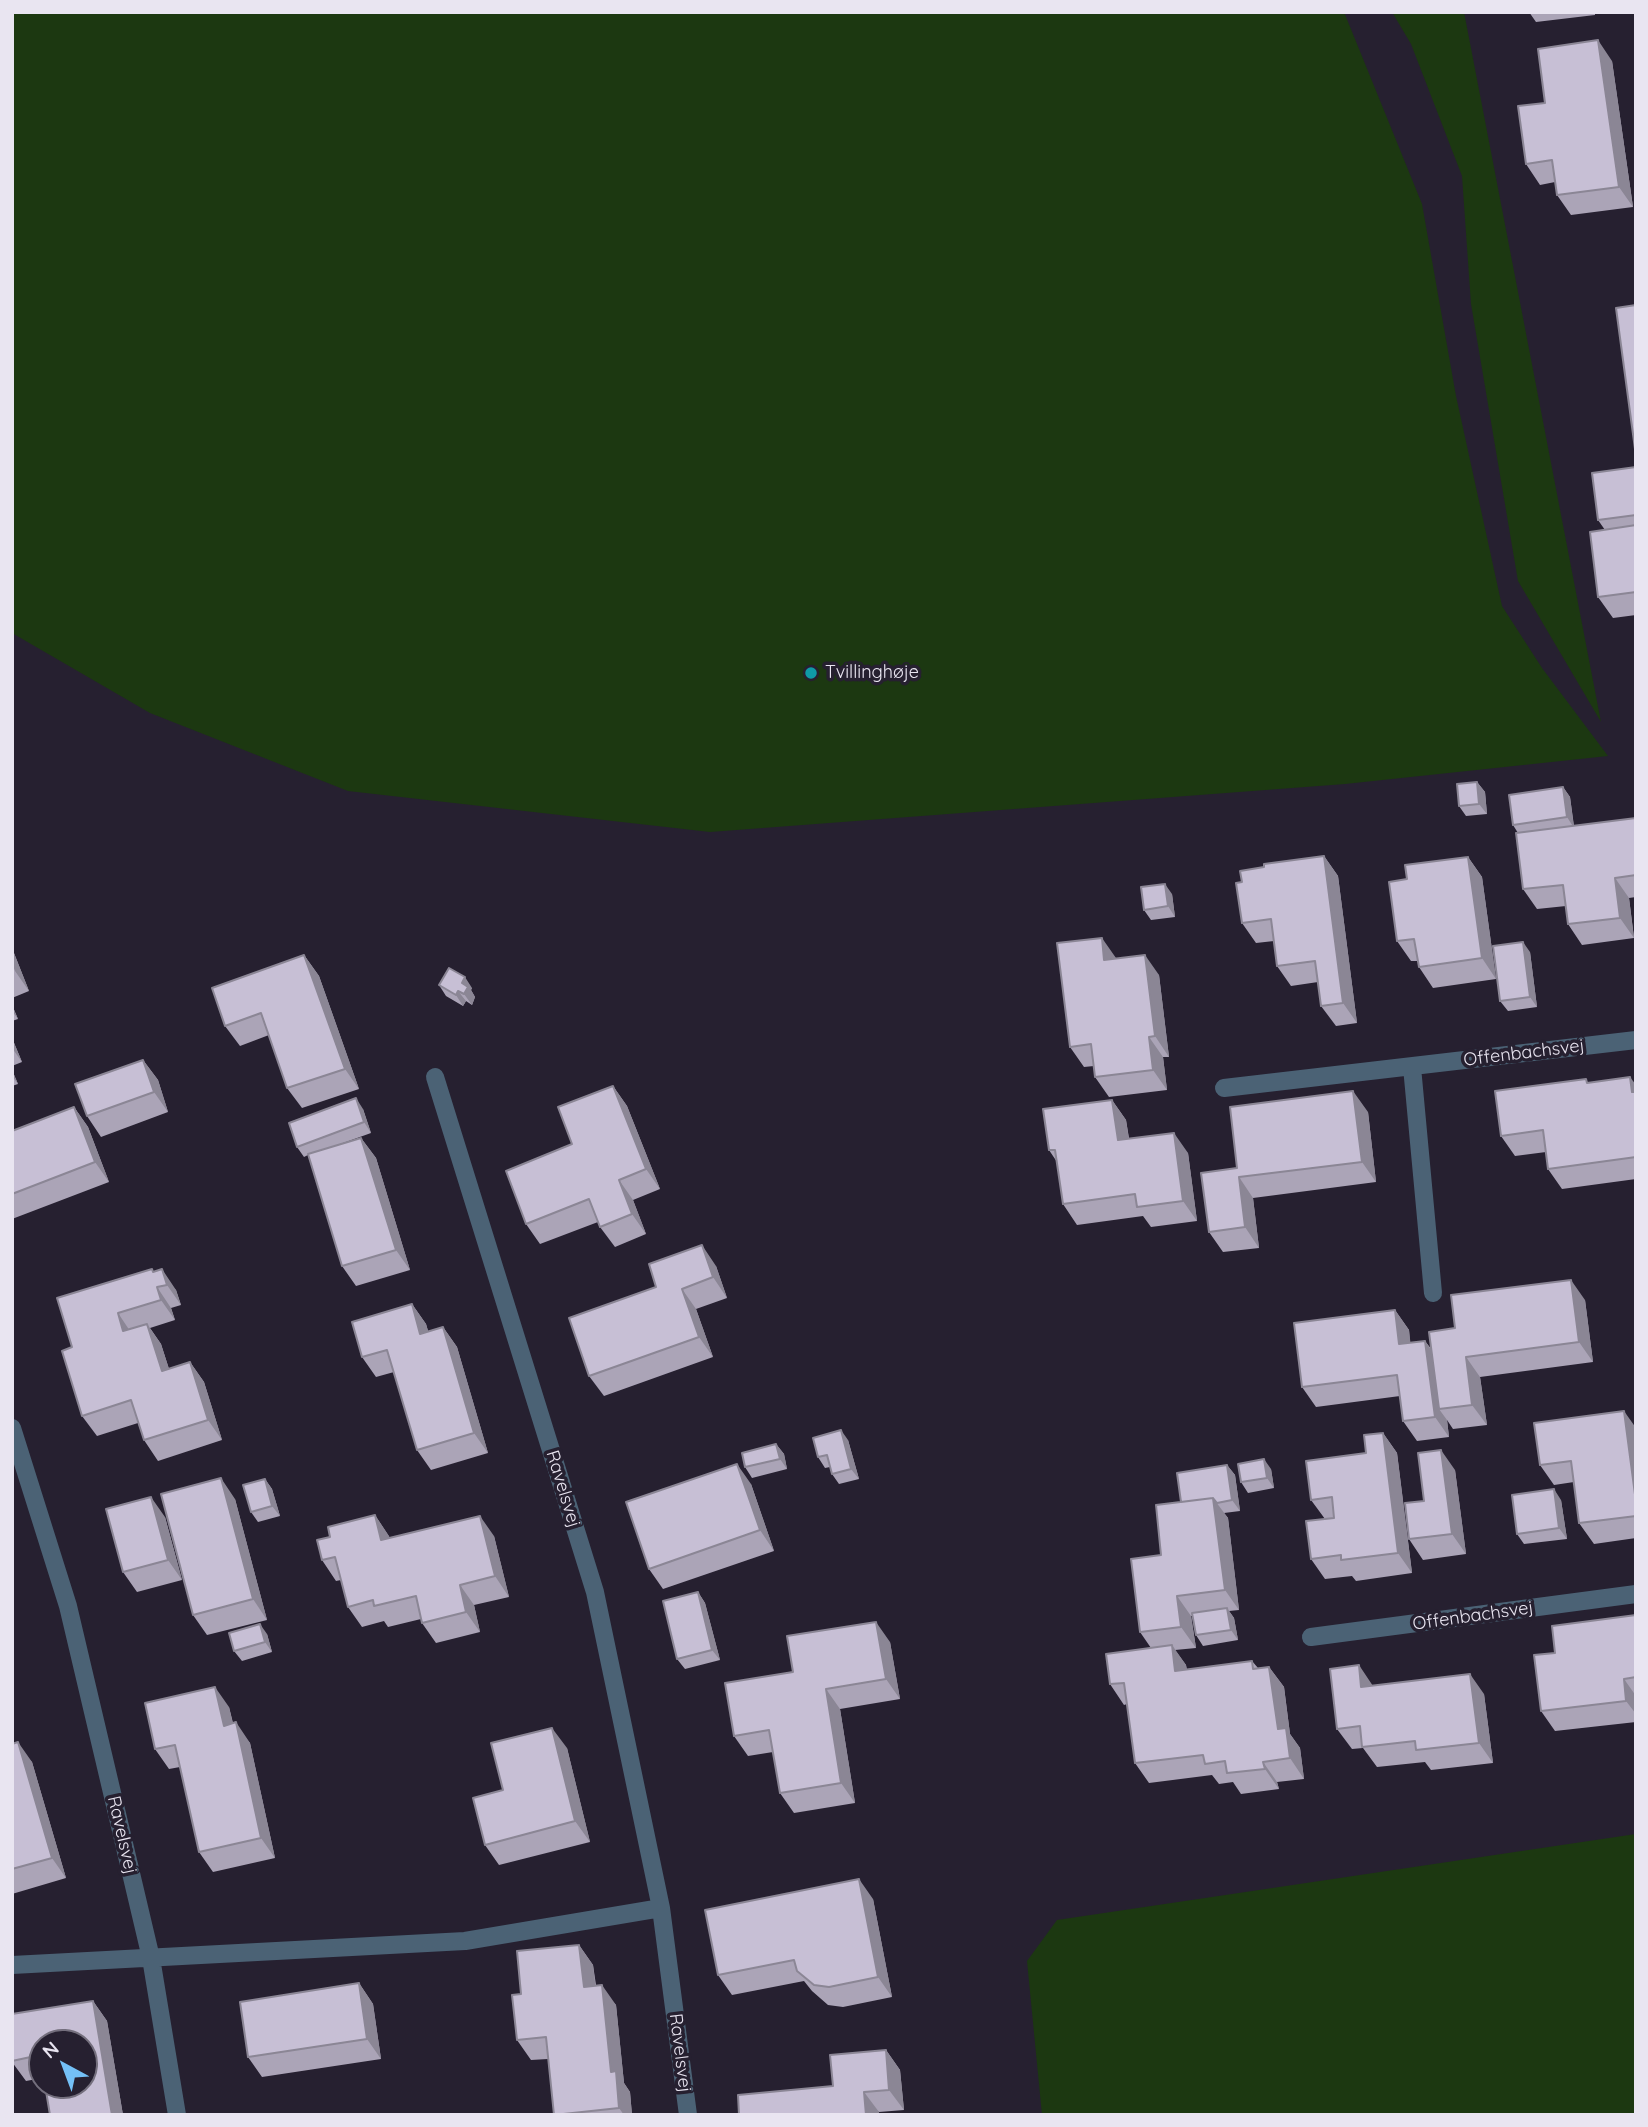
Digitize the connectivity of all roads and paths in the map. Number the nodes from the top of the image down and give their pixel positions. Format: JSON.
{"nodes":[{"id":1,"x":1636,"y":1040,"type":"edge"},
{"id":2,"x":1412,"y":1066,"type":"junction"},
{"id":3,"x":435,"y":1077,"type":"dead end"},
{"id":4,"x":1224,"y":1088,"type":"dead end"},
{"id":5,"x":1433,"y":1293,"type":"dead end"},
{"id":6,"x":12,"y":1428,"type":"edge"},
{"id":7,"x":1636,"y":1594,"type":"edge"},
{"id":8,"x":1311,"y":1637,"type":"dead end"},
{"id":9,"x":661,"y":1908,"type":"junction"},
{"id":10,"x":151,"y":1958,"type":"junction"},
{"id":11,"x":12,"y":1965,"type":"edge"},
{"id":12,"x":177,"y":2115,"type":"edge"},
{"id":13,"x":688,"y":2115,"type":"edge"}],
"edges":[{"from":1,"to":2,"type":"street","name":"Offenbachsvej"},
{"from":2,"to":4,"type":"street","name":"Offenbachsvej"},
{"from":2,"to":5,"type":"street"},
{"from":3,"to":9,"type":"street","name":"Ravelsvej"},
{"from":6,"to":10,"type":"street","name":"Ravelsvej"},
{"from":7,"to":8,"type":"street","name":"Offenbachsvej"},
{"from":9,"to":10,"type":"street"},
{"from":9,"to":13,"type":"street","name":"Ravelsvej"},
{"from":10,"to":11,"type":"street"},
{"from":10,"to":12,"type":"street","name":"Ravelsvej"}]}
